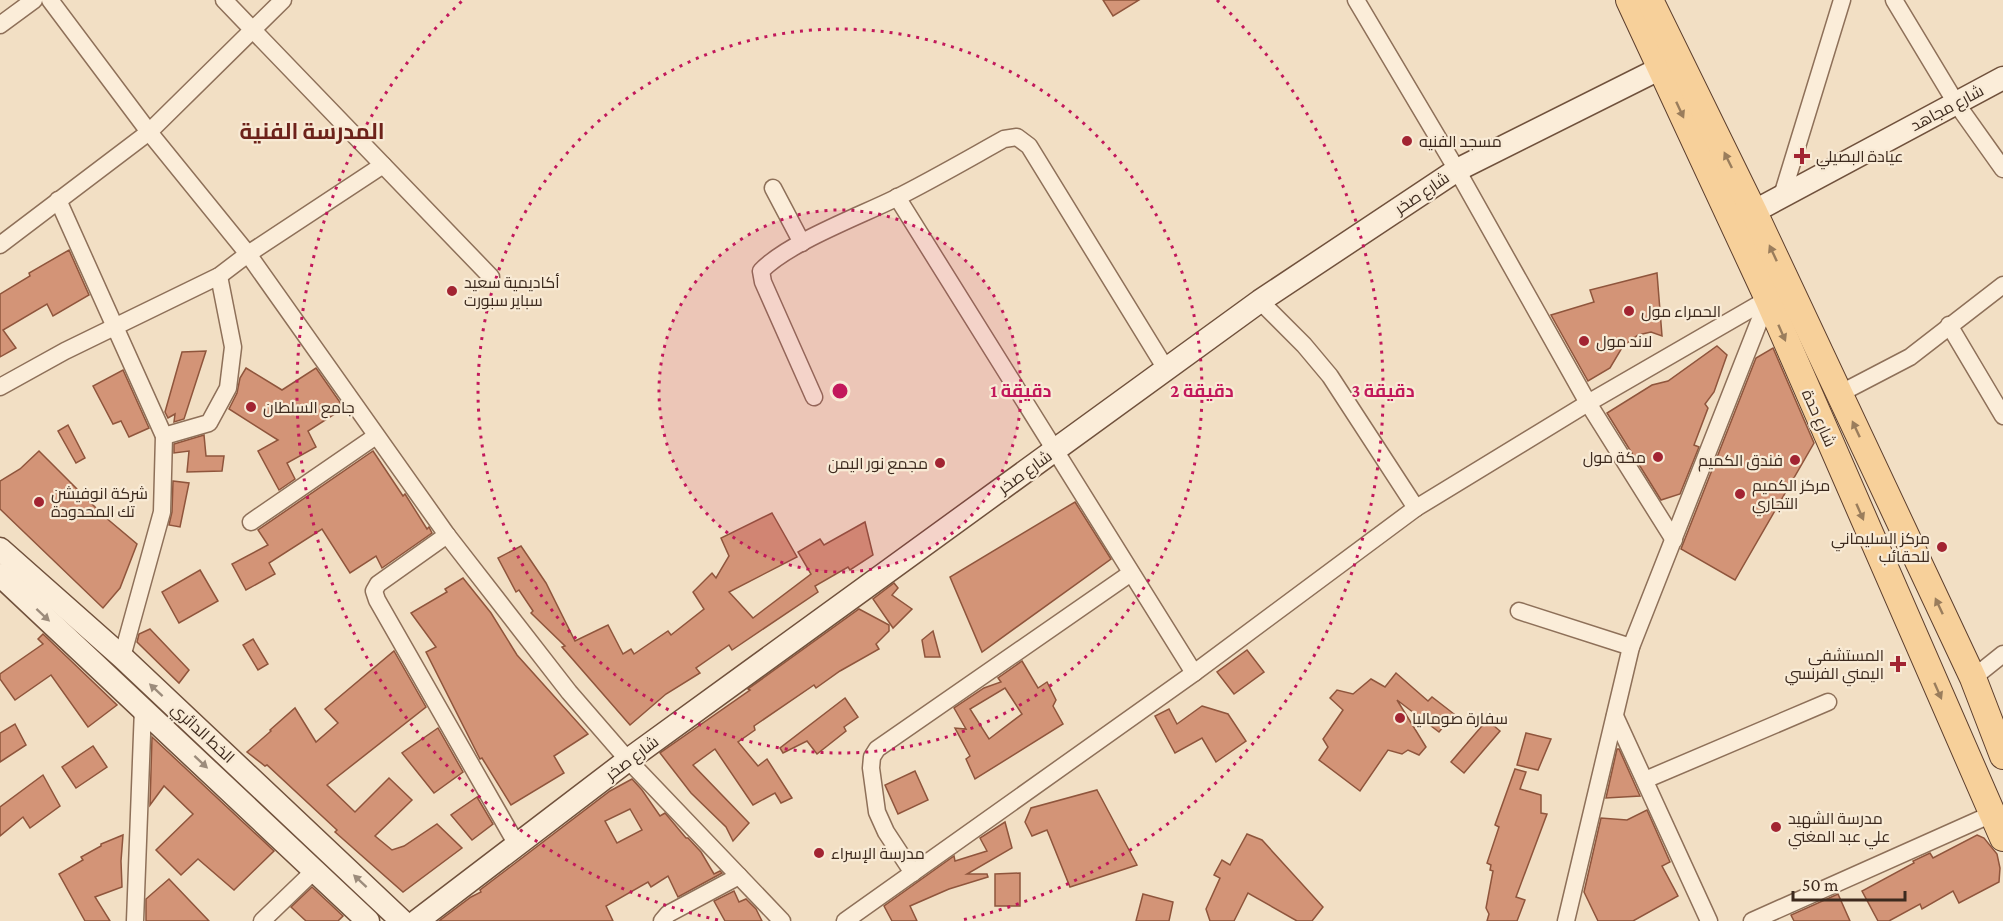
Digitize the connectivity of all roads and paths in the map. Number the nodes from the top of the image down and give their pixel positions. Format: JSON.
{"nodes":[{"id":1,"x":34,"y":0,"type":"edge"},
{"id":2,"x":50,"y":0,"type":"edge"},
{"id":3,"x":224,"y":0,"type":"edge"},
{"id":4,"x":283,"y":0,"type":"edge"},
{"id":5,"x":1356,"y":0,"type":"edge"},
{"id":6,"x":1629,"y":0,"type":"edge"},
{"id":7,"x":1650,"y":0,"type":"edge"},
{"id":8,"x":1842,"y":0,"type":"edge"},
{"id":9,"x":1894,"y":0,"type":"edge"},
{"id":10,"x":0,"y":25,"type":"edge"},
{"id":11,"x":252,"y":32,"type":"junction"},
{"id":12,"x":1661,"y":68,"type":"junction"},
{"id":13,"x":2003,"y":78,"type":"edge"},
{"id":14,"x":1956,"y":103,"type":"junction"},
{"id":15,"x":149,"y":132,"type":"junction"},
{"id":16,"x":383,"y":165,"type":"junction"},
{"id":17,"x":1457,"y":170,"type":"junction"},
{"id":18,"x":2003,"y":170,"type":"edge"},
{"id":19,"x":773,"y":188,"type":"dead end"},
{"id":20,"x":897,"y":198,"type":"junction"},
{"id":21,"x":1781,"y":198,"type":"junction"},
{"id":22,"x":58,"y":200,"type":"junction"},
{"id":23,"x":1743,"y":217,"type":"junction"},
{"id":24,"x":802,"y":243,"type":"junction"},
{"id":25,"x":0,"y":245,"type":"edge"},
{"id":26,"x":248,"y":254,"type":"junction"},
{"id":27,"x":219,"y":276,"type":"junction"},
{"id":28,"x":491,"y":277,"type":"dead end"},
{"id":29,"x":2003,"y":285,"type":"edge"},
{"id":30,"x":1768,"y":299,"type":"junction"},
{"id":31,"x":1260,"y":301,"type":"junction"},
{"id":32,"x":1949,"y":325,"type":"junction"},
{"id":33,"x":114,"y":327,"type":"junction"},
{"id":34,"x":1166,"y":369,"type":"junction"},
{"id":35,"x":0,"y":387,"type":"edge"},
{"id":36,"x":1839,"y":394,"type":"junction"},
{"id":37,"x":814,"y":397,"type":"dead end"},
{"id":38,"x":1588,"y":403,"type":"junction"},
{"id":39,"x":2003,"y":416,"type":"edge"},
{"id":40,"x":164,"y":436,"type":"junction"},
{"id":41,"x":376,"y":436,"type":"junction"},
{"id":42,"x":1054,"y":450,"type":"junction"},
{"id":43,"x":1416,"y":508,"type":"junction"},
{"id":44,"x":251,"y":522,"type":"dead end"},
{"id":45,"x":447,"y":535,"type":"junction"},
{"id":46,"x":1674,"y":540,"type":"junction"},
{"id":47,"x":0,"y":549,"type":"edge"},
{"id":48,"x":1131,"y":573,"type":"junction"},
{"id":49,"x":0,"y":575,"type":"edge"},
{"id":50,"x":1519,"y":611,"type":"dead end"},
{"id":51,"x":1631,"y":646,"type":"junction"},
{"id":52,"x":2003,"y":654,"type":"edge"},
{"id":53,"x":122,"y":657,"type":"junction"},
{"id":54,"x":1194,"y":673,"type":"junction"},
{"id":55,"x":1972,"y":678,"type":"junction"},
{"id":56,"x":1828,"y":702,"type":"dead end"},
{"id":57,"x":143,"y":708,"type":"junction"},
{"id":58,"x":1615,"y":716,"type":"junction"},
{"id":59,"x":2003,"y":756,"type":"edge"},
{"id":60,"x":628,"y":760,"type":"junction"},
{"id":61,"x":1645,"y":780,"type":"junction"},
{"id":62,"x":1992,"y":814,"type":"junction"},
{"id":63,"x":2003,"y":838,"type":"edge"},
{"id":64,"x":517,"y":845,"type":"junction"},
{"id":65,"x":315,"y":870,"type":"junction"},
{"id":66,"x":913,"y":873,"type":"junction"},
{"id":67,"x":739,"y":876,"type":"junction"},
{"id":68,"x":135,"y":921,"type":"edge"},
{"id":69,"x":262,"y":921,"type":"edge"},
{"id":70,"x":368,"y":921,"type":"edge"},
{"id":71,"x":402,"y":921,"type":"edge"},
{"id":72,"x":417,"y":921,"type":"edge"},
{"id":73,"x":662,"y":921,"type":"edge"},
{"id":74,"x":782,"y":921,"type":"edge"},
{"id":75,"x":845,"y":921,"type":"edge"},
{"id":76,"x":1566,"y":921,"type":"edge"},
{"id":77,"x":1709,"y":921,"type":"edge"},
{"id":78,"x":1752,"y":921,"type":"edge"}],
"edges":[{"from":1,"to":10,"type":"street"},
{"from":2,"to":15,"type":"street"},
{"from":3,"to":11,"type":"street"},
{"from":4,"to":11,"type":"street"},
{"from":5,"to":17,"type":"street"},
{"from":6,"to":12,"type":"main road","name":"شارع حدة"},
{"from":23,"to":7,"type":"main road","name":"شارع حدة","one_way":true},
{"from":8,"to":21,"type":"street"},
{"from":9,"to":14,"type":"street"},
{"from":11,"to":15,"type":"street"},
{"from":11,"to":16,"type":"street"},
{"from":12,"to":17,"type":"street","name":"شارع صخر"},
{"from":12,"to":23,"type":"main road","name":"شارع حدة","one_way":true},
{"from":13,"to":14,"type":"street","name":"شارع مجاهد"},
{"from":14,"to":18,"type":"street"},
{"from":14,"to":21,"type":"street","name":"شارع مجاهد"},
{"from":15,"to":22,"type":"street"},
{"from":15,"to":26,"type":"street"},
{"from":16,"to":26,"type":"street"},
{"from":16,"to":28,"type":"street"},
{"from":17,"to":31,"type":"street","name":"شارع صخر"},
{"from":17,"to":38,"type":"street"},
{"from":19,"to":24,"type":"street"},
{"from":20,"to":24,"type":"street"},
{"from":20,"to":34,"type":"street"},
{"from":20,"to":42,"type":"street"},
{"from":21,"to":23,"type":"street","name":"شارع مجاهد"},
{"from":22,"to":25,"type":"street"},
{"from":22,"to":33,"type":"street"},
{"from":23,"to":30,"type":"main road","name":"شارع حدة"},
{"from":36,"to":23,"type":"main road","name":"شارع حدة","one_way":true},
{"from":24,"to":37,"type":"street"},
{"from":26,"to":27,"type":"street"},
{"from":26,"to":41,"type":"street"},
{"from":27,"to":33,"type":"street"},
{"from":27,"to":40,"type":"street"},
{"from":29,"to":32,"type":"street"},
{"from":30,"to":38,"type":"street"},
{"from":30,"to":46,"type":"street"},
{"from":30,"to":62,"type":"main road","name":"شارع حدة","one_way":true},
{"from":31,"to":34,"type":"street","name":"شارع صخر"},
{"from":31,"to":43,"type":"street"},
{"from":32,"to":36,"type":"street"},
{"from":32,"to":39,"type":"street"},
{"from":33,"to":35,"type":"street"},
{"from":33,"to":40,"type":"street"},
{"from":34,"to":42,"type":"street","name":"شارع صخر"},
{"from":55,"to":36,"type":"main road","name":"شارع حدة","one_way":true},
{"from":38,"to":43,"type":"street"},
{"from":38,"to":46,"type":"street"},
{"from":40,"to":53,"type":"street"},
{"from":41,"to":44,"type":"street"},
{"from":41,"to":45,"type":"street"},
{"from":42,"to":48,"type":"street"},
{"from":42,"to":60,"type":"street","name":"شارع صخر"},
{"from":43,"to":54,"type":"street"},
{"from":45,"to":60,"type":"street"},
{"from":45,"to":64,"type":"street"},
{"from":46,"to":51,"type":"street"},
{"from":47,"to":53,"type":"street","name":"الخط الدائري"},
{"from":48,"to":54,"type":"street"},
{"from":48,"to":66,"type":"street"},
{"from":49,"to":57,"type":"street","name":"الخط الدائري","one_way":true},
{"from":50,"to":51,"type":"street"},
{"from":51,"to":58,"type":"street"},
{"from":52,"to":55,"type":"street"},
{"from":71,"to":53,"type":"street","name":"الخط الدائري","one_way":true},
{"from":54,"to":66,"type":"street"},
{"from":55,"to":59,"type":"main road","name":"شارع حدة"},
{"from":56,"to":61,"type":"street"},
{"from":57,"to":65,"type":"street","name":"الخط الدائري","one_way":true},
{"from":57,"to":68,"type":"street"},
{"from":58,"to":61,"type":"street"},
{"from":58,"to":76,"type":"street"},
{"from":60,"to":64,"type":"street","name":"شارع صخر"},
{"from":60,"to":67,"type":"street"},
{"from":61,"to":77,"type":"street"},
{"from":62,"to":63,"type":"main road","name":"شارع حدة"},
{"from":62,"to":78,"type":"street"},
{"from":64,"to":72,"type":"street","name":"شارع صخر"},
{"from":65,"to":69,"type":"street"},
{"from":65,"to":70,"type":"street","name":"الخط الدائري"},
{"from":66,"to":75,"type":"street"},
{"from":67,"to":73,"type":"street"},
{"from":67,"to":74,"type":"street"}]}
